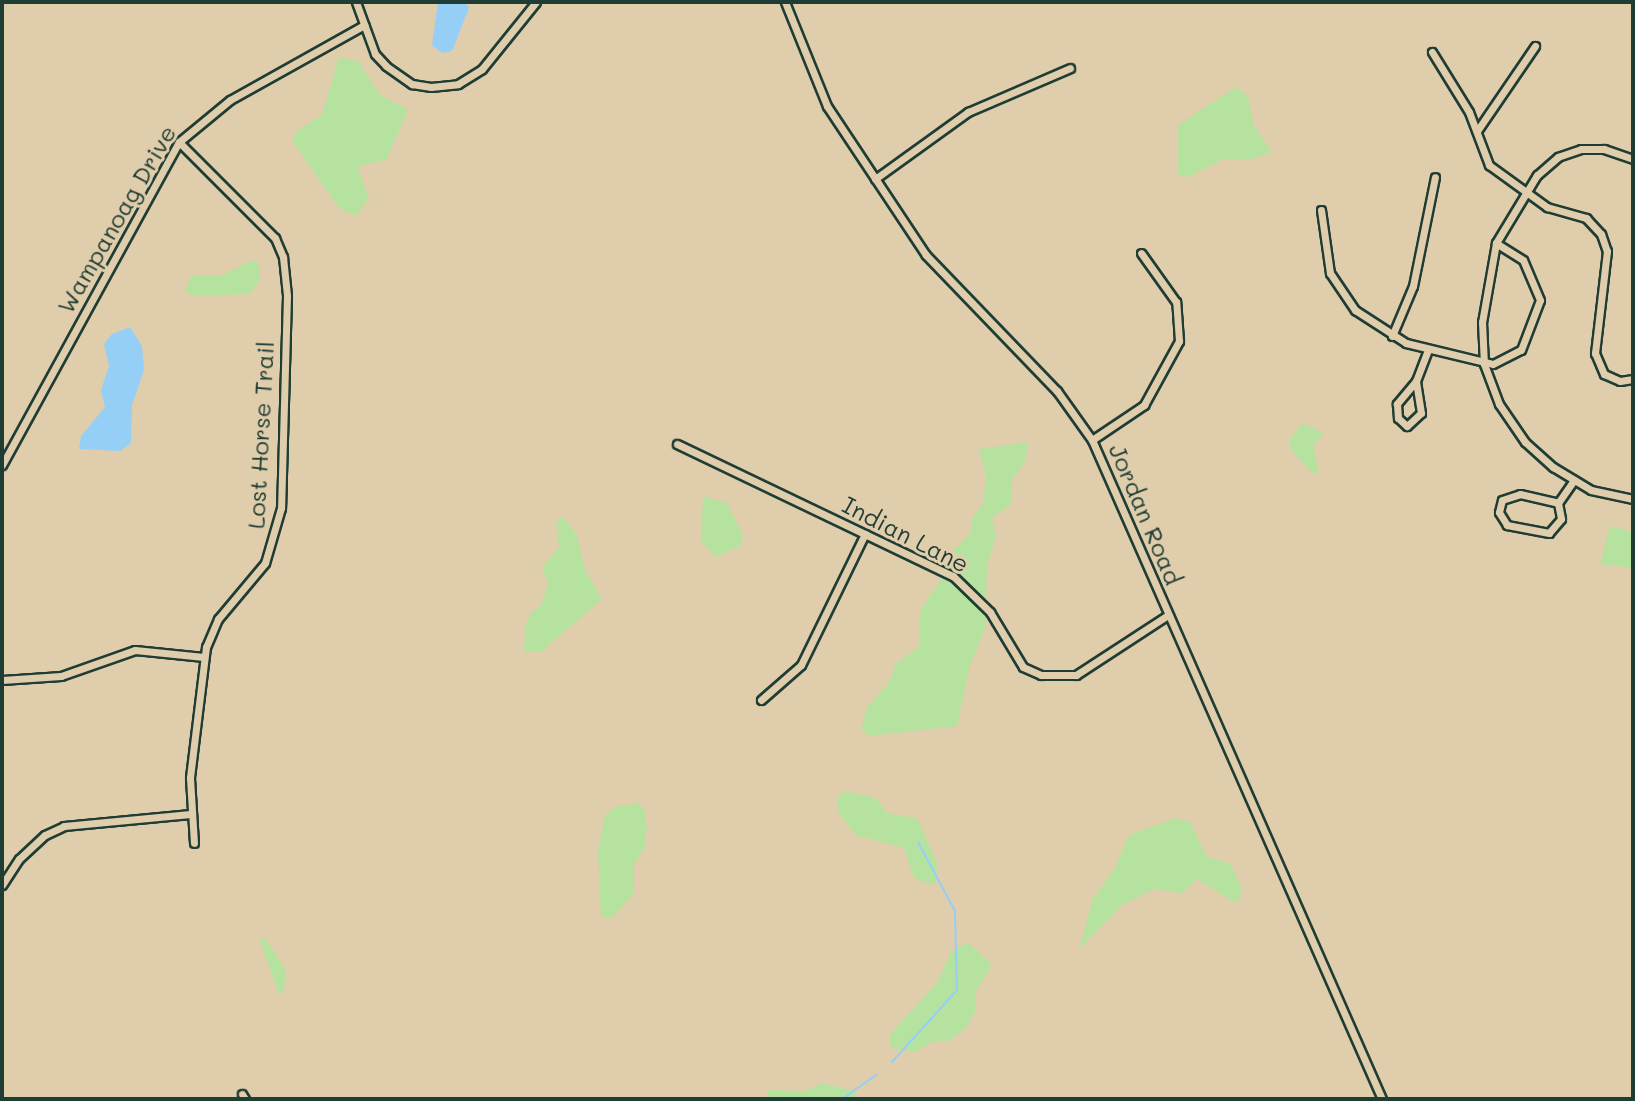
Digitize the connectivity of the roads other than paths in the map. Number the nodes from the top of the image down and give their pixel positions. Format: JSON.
{"nodes":[{"id":1,"x":356,"y":2,"type":"edge"},
{"id":2,"x":536,"y":2,"type":"edge"},
{"id":3,"x":785,"y":2,"type":"edge"},
{"id":4,"x":364,"y":25,"type":"junction"},
{"id":5,"x":1535,"y":46,"type":"dead end"},
{"id":6,"x":1432,"y":52,"type":"dead end"},
{"id":7,"x":1070,"y":68,"type":"dead end"},
{"id":8,"x":1477,"y":131,"type":"junction"},
{"id":9,"x":179,"y":142,"type":"junction"},
{"id":10,"x":1633,"y":159,"type":"edge"},
{"id":11,"x":1435,"y":177,"type":"dead end"},
{"id":12,"x":875,"y":179,"type":"junction"},
{"id":13,"x":1524,"y":191,"type":"junction"},
{"id":14,"x":1321,"y":210,"type":"dead end"},
{"id":15,"x":1496,"y":243,"type":"junction"},
{"id":16,"x":1141,"y":253,"type":"dead end"},
{"id":17,"x":1392,"y":336,"type":"junction"},
{"id":18,"x":1428,"y":350,"type":"junction"},
{"id":19,"x":1484,"y":364,"type":"junction"},
{"id":20,"x":1633,"y":379,"type":"edge"},
{"id":21,"x":1416,"y":381,"type":"junction"},
{"id":22,"x":1092,"y":440,"type":"junction"},
{"id":23,"x":677,"y":444,"type":"dead end"},
{"id":24,"x":2,"y":465,"type":"edge"},
{"id":25,"x":1574,"y":480,"type":"junction"},
{"id":26,"x":1633,"y":499,"type":"edge"},
{"id":27,"x":1558,"y":503,"type":"junction"},
{"id":28,"x":865,"y":534,"type":"junction"},
{"id":29,"x":1168,"y":615,"type":"junction"},
{"id":30,"x":204,"y":657,"type":"junction"},
{"id":31,"x":2,"y":680,"type":"edge"},
{"id":32,"x":761,"y":700,"type":"dead end"},
{"id":33,"x":190,"y":814,"type":"junction"},
{"id":34,"x":194,"y":843,"type":"dead end"},
{"id":35,"x":2,"y":885,"type":"edge"},
{"id":36,"x":1382,"y":1099,"type":"edge"}],
"edges":[{"from":1,"to":4,"type":"street"},
{"from":2,"to":4,"type":"street"},
{"from":3,"to":12,"type":"street","name":"Jordan Road"},
{"from":4,"to":9,"type":"street","name":"Wampanoag Drive"},
{"from":5,"to":8,"type":"street"},
{"from":6,"to":8,"type":"street"},
{"from":7,"to":12,"type":"street"},
{"from":8,"to":13,"type":"street"},
{"from":9,"to":24,"type":"street","name":"Wampanoag Drive"},
{"from":9,"to":30,"type":"street","name":"Lost Horse Trail"},
{"from":10,"to":13,"type":"street"},
{"from":11,"to":17,"type":"street"},
{"from":12,"to":22,"type":"street","name":"Jordan Road"},
{"from":13,"to":15,"type":"street"},
{"from":13,"to":20,"type":"street"},
{"from":14,"to":17,"type":"street"},
{"from":15,"to":19,"type":"street"},
{"from":15,"to":19,"type":"street"},
{"from":16,"to":22,"type":"street"},
{"from":17,"to":18,"type":"street"},
{"from":18,"to":19,"type":"street"},
{"from":18,"to":21,"type":"street"},
{"from":19,"to":25,"type":"street"},
{"from":21,"to":21,"type":"street"},
{"from":22,"to":29,"type":"street","name":"Jordan Road"},
{"from":23,"to":28,"type":"street","name":"Indian Lane"},
{"from":25,"to":26,"type":"street"},
{"from":25,"to":27,"type":"street"},
{"from":27,"to":27,"type":"street"},
{"from":28,"to":29,"type":"street","name":"Indian Lane"},
{"from":28,"to":32,"type":"street"},
{"from":29,"to":36,"type":"street","name":"Jordan Road"},
{"from":30,"to":31,"type":"street"},
{"from":30,"to":33,"type":"street","name":"Lost Horse Trail"},
{"from":33,"to":34,"type":"street","name":"Lost Horse Trail"},
{"from":33,"to":35,"type":"street"}]}
